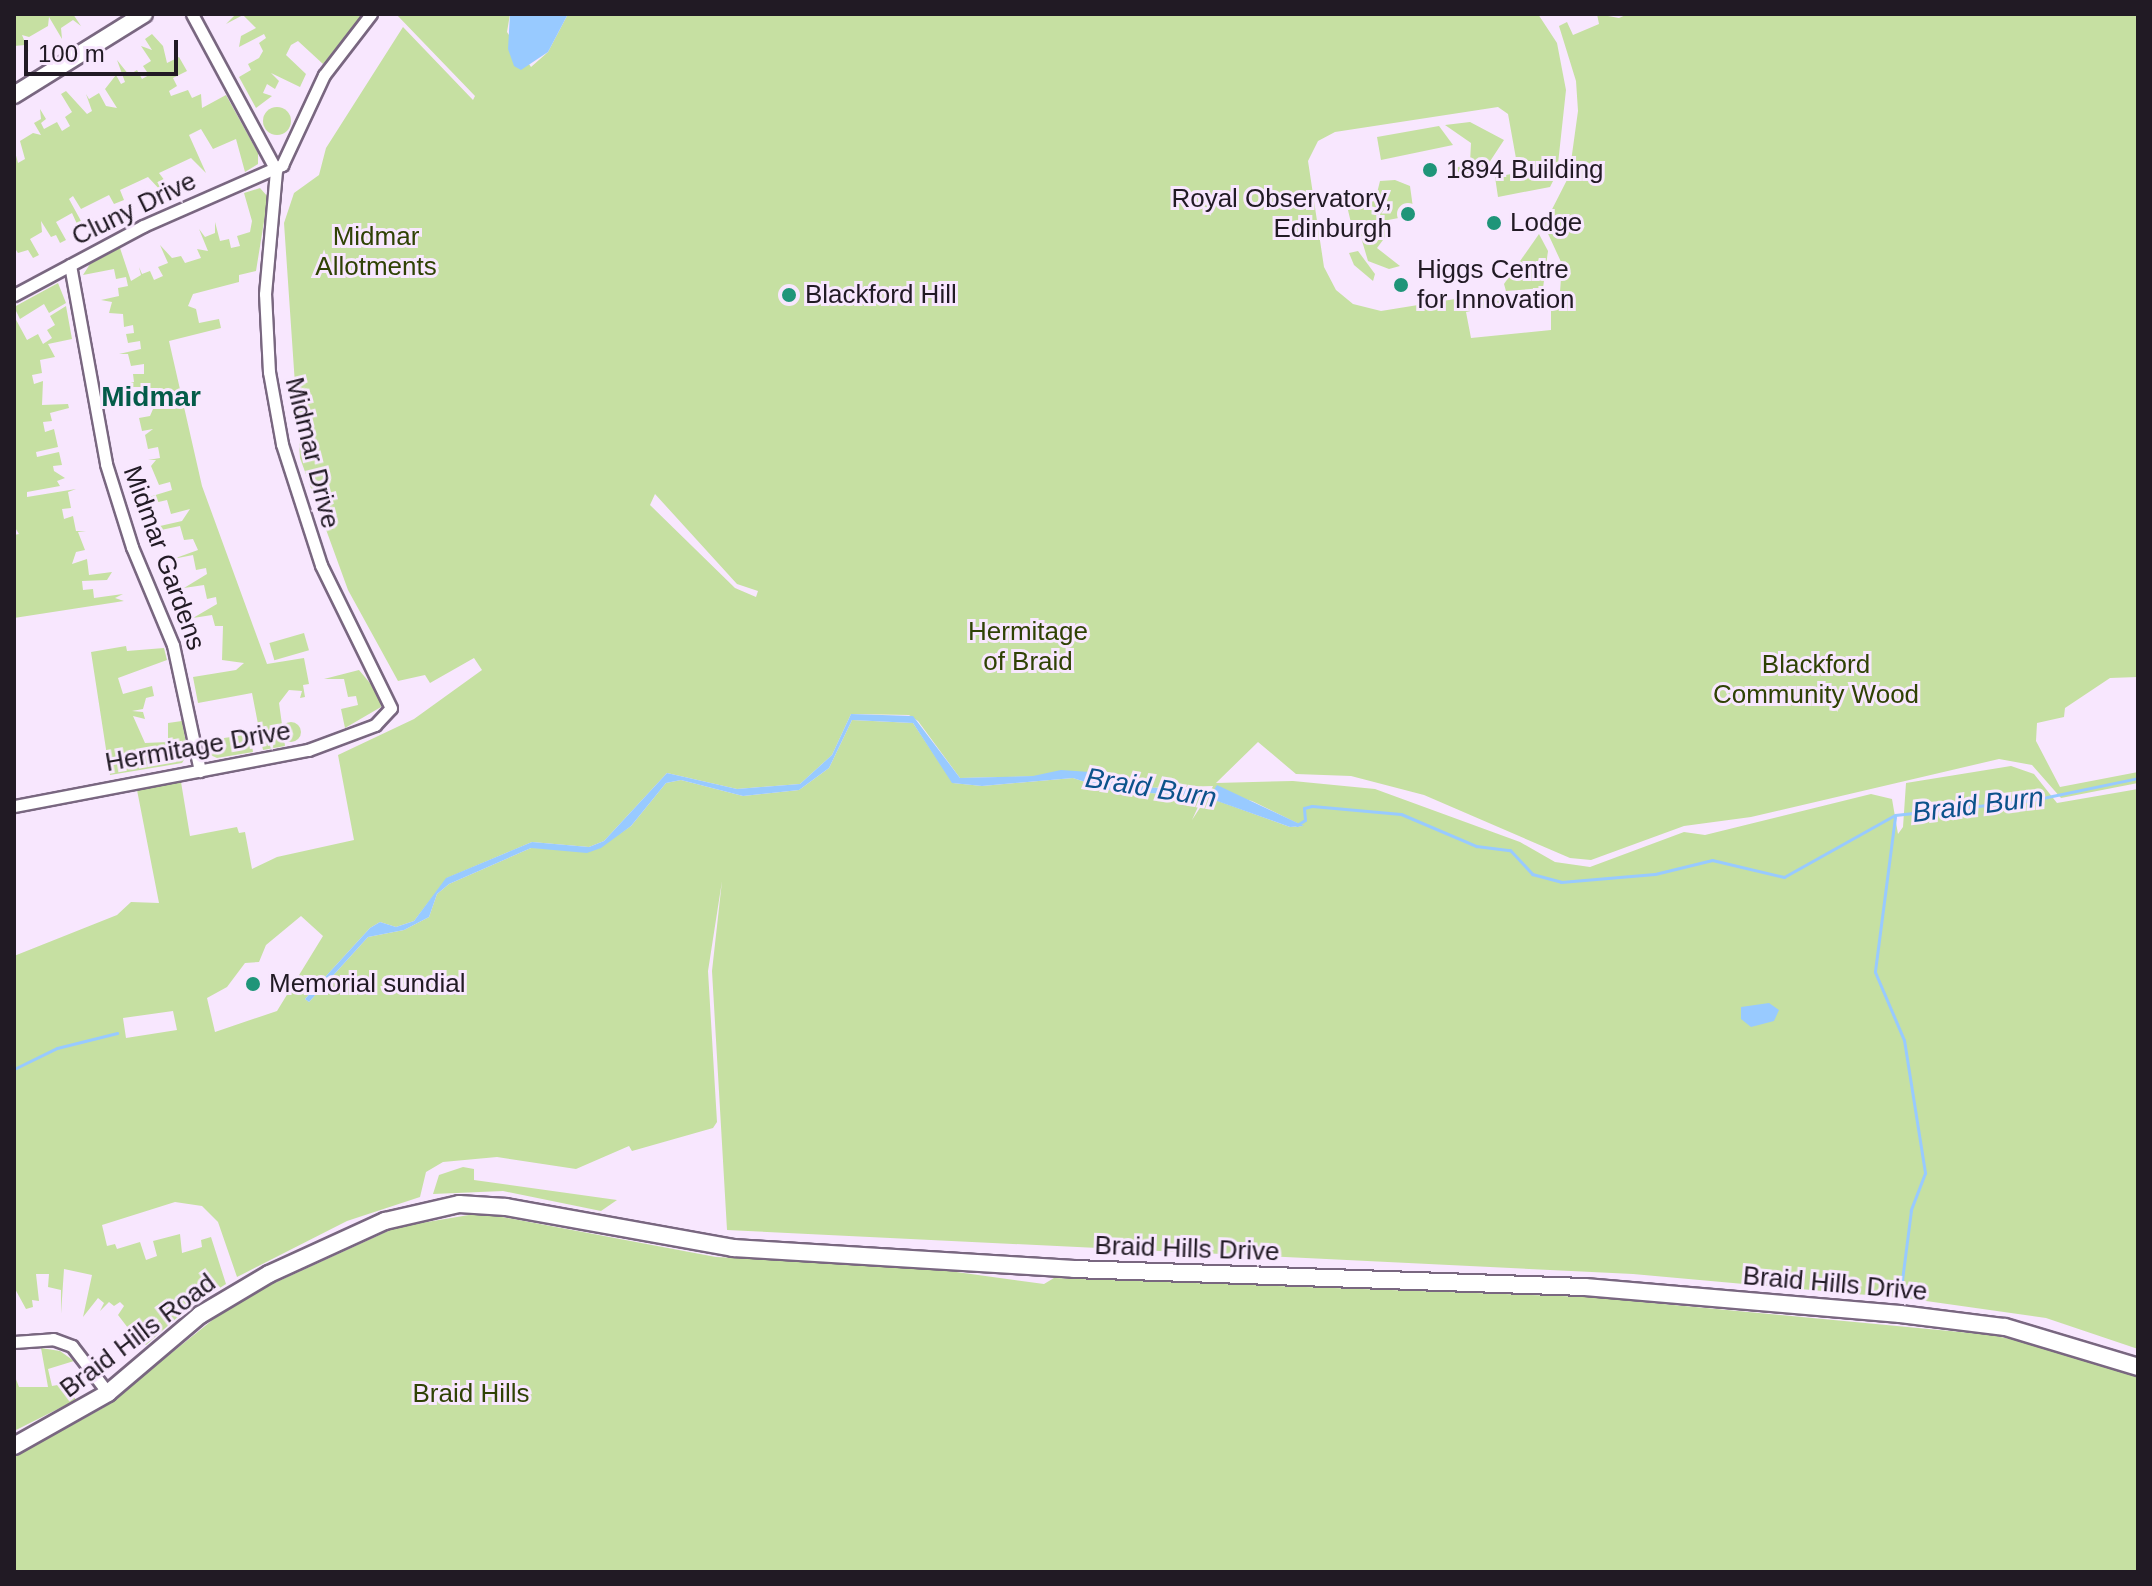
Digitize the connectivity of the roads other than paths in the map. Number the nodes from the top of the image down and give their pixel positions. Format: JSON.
{"nodes":[{"id":1,"x":144,"y":14,"type":"edge"},
{"id":2,"x":192,"y":14,"type":"edge"},
{"id":3,"x":371,"y":14,"type":"edge"},
{"id":4,"x":14,"y":95,"type":"edge"},
{"id":5,"x":276,"y":170,"type":"junction"},
{"id":6,"x":70,"y":265,"type":"junction"},
{"id":7,"x":14,"y":295,"type":"edge"},
{"id":8,"x":385,"y":720,"type":"joint"},
{"id":9,"x":200,"y":771,"type":"junction"},
{"id":10,"x":14,"y":806,"type":"edge"},
{"id":11,"x":248,"y":1286,"type":"joint"},
{"id":12,"x":14,"y":1342,"type":"edge"},
{"id":13,"x":2138,"y":1367,"type":"edge"},
{"id":14,"x":108,"y":1393,"type":"junction"},
{"id":15,"x":14,"y":1446,"type":"edge"}],
"edges":[{"from":1,"to":4,"type":"street"},
{"from":2,"to":5,"type":"street"},
{"from":3,"to":5,"type":"street","name":"Midmar Drive"},
{"from":5,"to":6,"type":"street","name":"Cluny Drive"},
{"from":5,"to":8,"type":"street","name":"Midmar Drive"},
{"from":6,"to":7,"type":"street","name":"Cluny Drive"},
{"from":6,"to":9,"type":"street","name":"Midmar Gardens"},
{"from":8,"to":9,"type":"street","name":"Hermitage Drive"},
{"from":9,"to":10,"type":"street","name":"Hermitage Drive"},
{"from":11,"to":13,"type":"street","name":"Braid Hills Drive"},
{"from":11,"to":14,"type":"street","name":"Braid Hills Road"},
{"from":12,"to":14,"type":"street"},
{"from":14,"to":15,"type":"street","name":"Braid Hills Road"}]}
